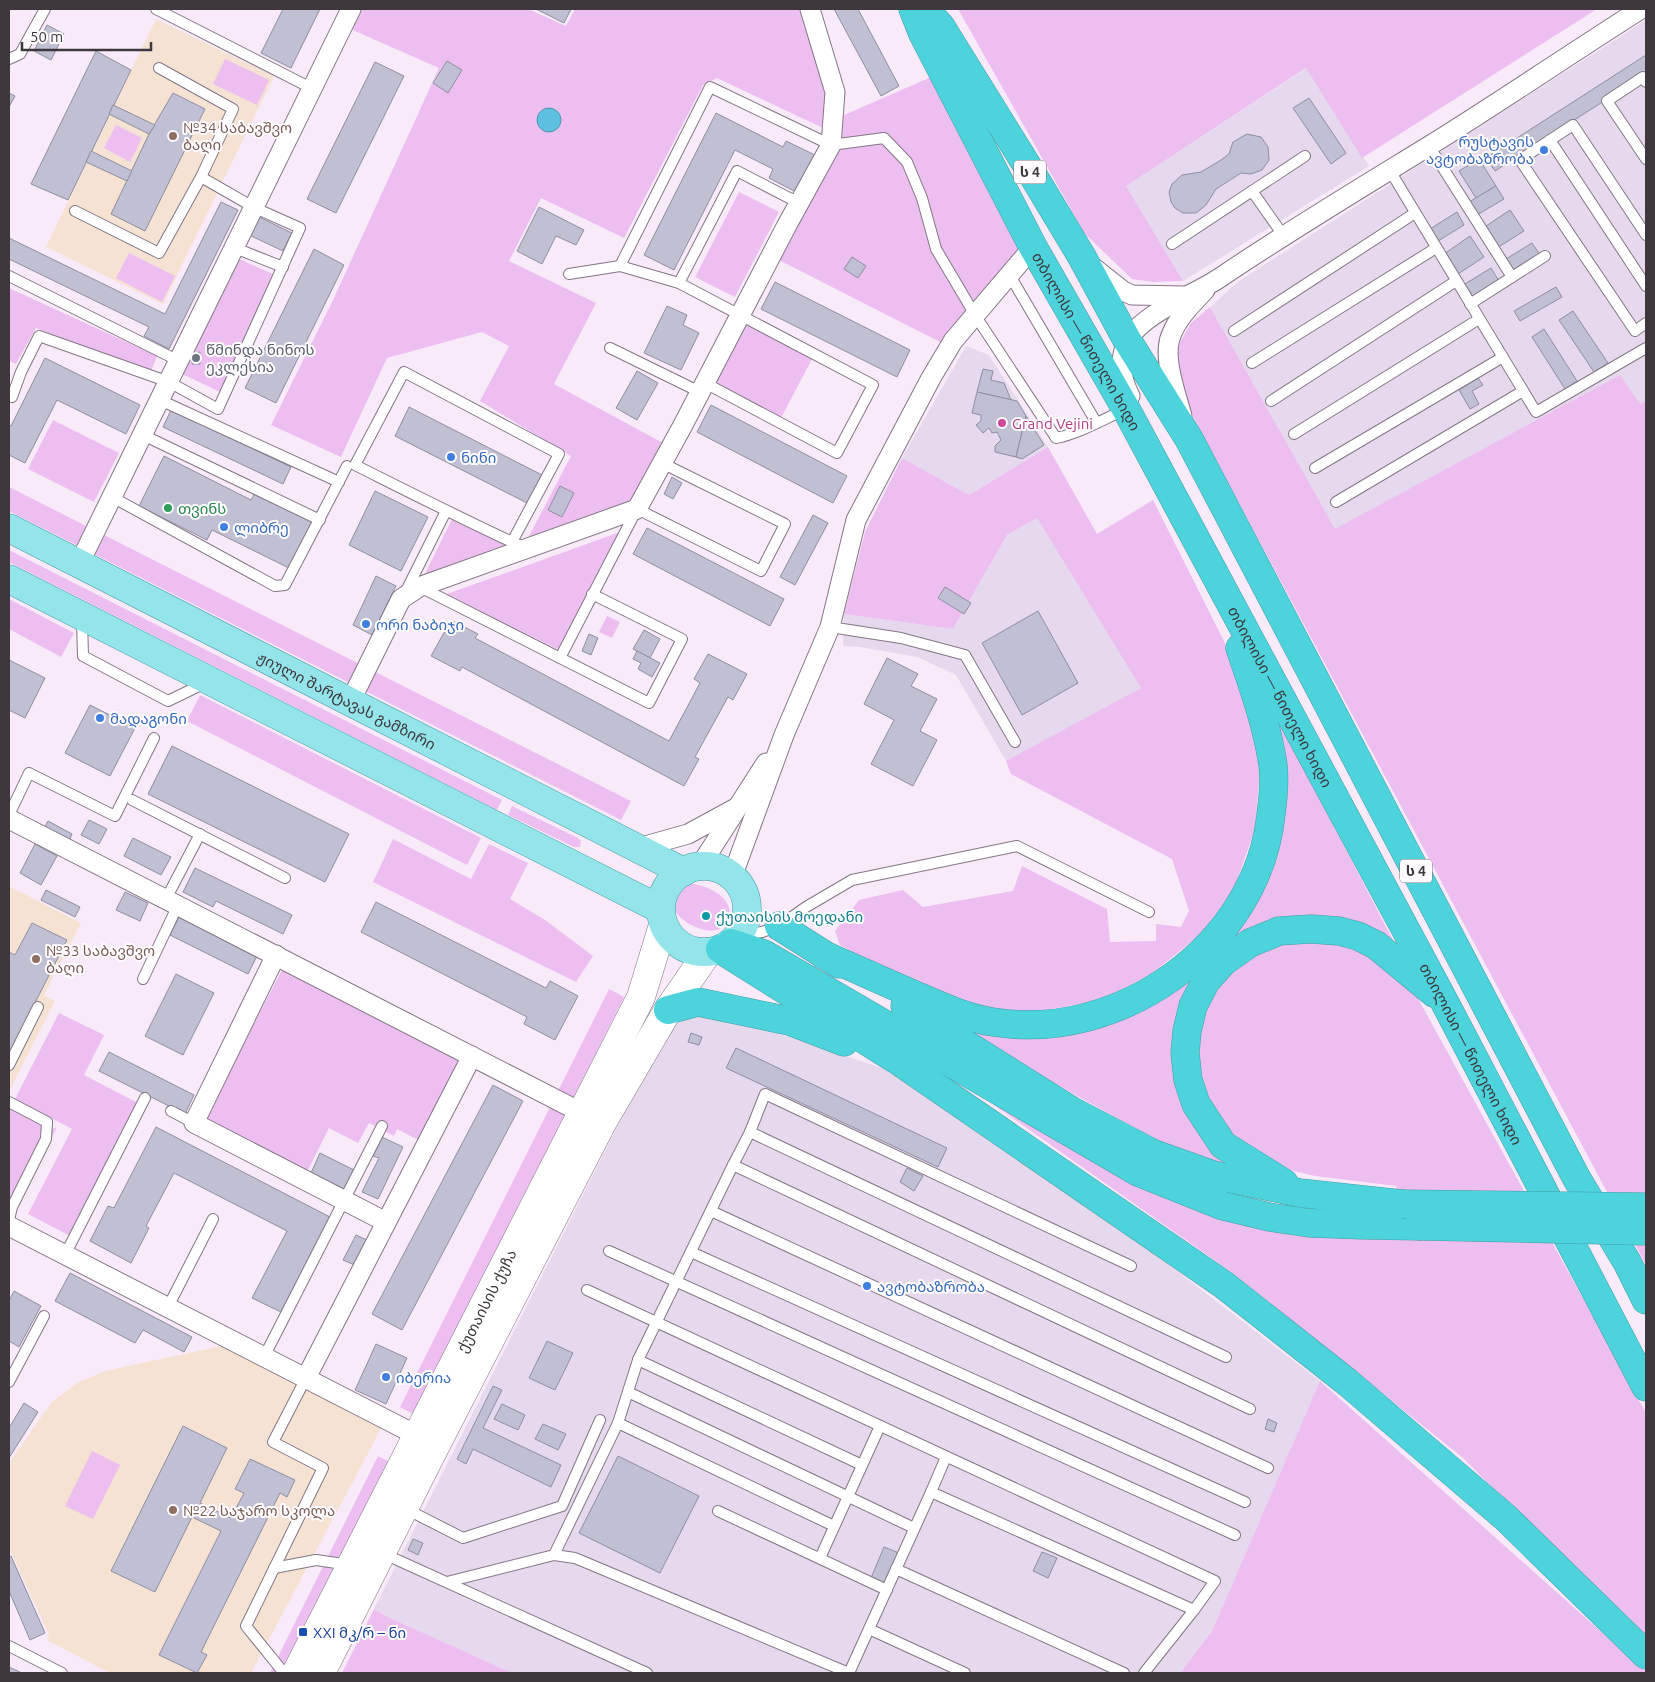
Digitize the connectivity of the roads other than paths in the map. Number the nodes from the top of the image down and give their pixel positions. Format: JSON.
{"nodes":[{"id":1,"x":45,"y":9,"type":"edge"},
{"id":2,"x":156,"y":9,"type":"edge"},
{"id":3,"x":351,"y":9,"type":"edge"},
{"id":4,"x":810,"y":9,"type":"edge"},
{"id":5,"x":913,"y":9,"type":"edge"},
{"id":6,"x":925,"y":9,"type":"edge"},
{"id":7,"x":1641,"y":9,"type":"edge"},
{"id":8,"x":9,"y":59,"type":"edge"},
{"id":9,"x":158,"y":68,"type":"dead end"},
{"id":10,"x":1646,"y":82,"type":"edge"},
{"id":11,"x":313,"y":89,"type":"junction"},
{"id":12,"x":1550,"y":140,"type":"junction"},
{"id":13,"x":831,"y":145,"type":"junction"},
{"id":14,"x":1429,"y":146,"type":"junction"},
{"id":15,"x":1305,"y":156,"type":"dead end"},
{"id":16,"x":1646,"y":159,"type":"edge"},
{"id":17,"x":1389,"y":170,"type":"junction"},
{"id":18,"x":201,"y":177,"type":"junction"},
{"id":19,"x":1252,"y":190,"type":"junction"},
{"id":20,"x":800,"y":203,"type":"junction"},
{"id":21,"x":255,"y":208,"type":"junction"},
{"id":22,"x":75,"y":211,"type":"dead end"},
{"id":23,"x":1415,"y":213,"type":"junction"},
{"id":24,"x":1283,"y":235,"type":"junction"},
{"id":25,"x":1646,"y":235,"type":"edge"},
{"id":26,"x":1172,"y":244,"type":"dead end"},
{"id":27,"x":1033,"y":247,"type":"junction"},
{"id":28,"x":235,"y":248,"type":"junction"},
{"id":29,"x":1436,"y":248,"type":"junction"},
{"id":30,"x":1546,"y":256,"type":"dead end"},
{"id":31,"x":1082,"y":257,"type":"junction"},
{"id":32,"x":620,"y":266,"type":"junction"},
{"id":33,"x":283,"y":267,"type":"junction"},
{"id":34,"x":569,"y":274,"type":"dead end"},
{"id":35,"x":1009,"y":274,"type":"junction"},
{"id":36,"x":9,"y":276,"type":"edge"},
{"id":37,"x":1512,"y":277,"type":"junction"},
{"id":38,"x":1456,"y":281,"type":"junction"},
{"id":39,"x":679,"y":283,"type":"junction"},
{"id":40,"x":1211,"y":284,"type":"junction"},
{"id":41,"x":1646,"y":286,"type":"edge"},
{"id":42,"x":1184,"y":296,"type":"junction"},
{"id":43,"x":1470,"y":304,"type":"junction"},
{"id":44,"x":740,"y":314,"type":"junction"},
{"id":45,"x":974,"y":316,"type":"junction"},
{"id":46,"x":1479,"y":319,"type":"junction"},
{"id":47,"x":1646,"y":323,"type":"edge"},
{"id":48,"x":1234,"y":331,"type":"dead end"},
{"id":49,"x":1128,"y":340,"type":"junction"},
{"id":50,"x":610,"y":348,"type":"dead end"},
{"id":51,"x":1646,"y":348,"type":"edge"},
{"id":52,"x":1502,"y":358,"type":"junction"},
{"id":53,"x":179,"y":362,"type":"junction"},
{"id":54,"x":1252,"y":363,"type":"dead end"},
{"id":55,"x":169,"y":382,"type":"junction"},
{"id":56,"x":702,"y":388,"type":"junction"},
{"id":57,"x":1523,"y":391,"type":"junction"},
{"id":58,"x":9,"y":396,"type":"edge"},
{"id":59,"x":160,"y":400,"type":"junction"},
{"id":60,"x":1270,"y":401,"type":"dead end"},
{"id":61,"x":1126,"y":409,"type":"junction"},
{"id":62,"x":1096,"y":422,"type":"junction"},
{"id":63,"x":1294,"y":434,"type":"dead end"},
{"id":64,"x":143,"y":435,"type":"junction"},
{"id":65,"x":1189,"y":439,"type":"junction"},
{"id":66,"x":662,"y":463,"type":"junction"},
{"id":67,"x":347,"y":466,"type":"dead end"},
{"id":68,"x":1158,"y":468,"type":"junction"},
{"id":69,"x":1315,"y":468,"type":"dead end"},
{"id":70,"x":339,"y":482,"type":"junction"},
{"id":71,"x":112,"y":497,"type":"junction"},
{"id":72,"x":1336,"y":502,"type":"dead end"},
{"id":73,"x":637,"y":509,"type":"junction"},
{"id":74,"x":446,"y":511,"type":"junction"},
{"id":75,"x":320,"y":520,"type":"junction"},
{"id":76,"x":9,"y":528,"type":"edge"},
{"id":77,"x":519,"y":545,"type":"junction"},
{"id":78,"x":80,"y":564,"type":"junction"},
{"id":79,"x":1216,"y":576,"type":"junction"},
{"id":80,"x":9,"y":580,"type":"edge"},
{"id":81,"x":419,"y":587,"type":"junction"},
{"id":82,"x":592,"y":594,"type":"junction"},
{"id":83,"x":401,"y":599,"type":"junction"},
{"id":84,"x":82,"y":616,"type":"junction"},
{"id":85,"x":830,"y":627,"type":"junction"},
{"id":86,"x":560,"y":658,"type":"junction"},
{"id":87,"x":210,"y":681,"type":"junction"},
{"id":88,"x":350,"y":702,"type":"junction"},
{"id":89,"x":784,"y":735,"type":"junction"},
{"id":90,"x":154,"y":738,"type":"dead end"},
{"id":91,"x":1015,"y":742,"type":"dead end"},
{"id":92,"x":132,"y":800,"type":"dead end"},
{"id":93,"x":736,"y":809,"type":"junction"},
{"id":94,"x":9,"y":814,"type":"edge"},
{"id":95,"x":9,"y":819,"type":"edge"},
{"id":96,"x":200,"y":834,"type":"junction"},
{"id":97,"x":638,"y":848,"type":"junction"},
{"id":98,"x":692,"y":869,"type":"junction"},
{"id":99,"x":732,"y":877,"type":"junction"},
{"id":100,"x":285,"y":878,"type":"dead end"},
{"id":101,"x":172,"y":902,"type":"junction"},
{"id":102,"x":747,"y":907,"type":"junction"},
{"id":103,"x":1148,"y":912,"type":"dead end"},
{"id":104,"x":662,"y":917,"type":"junction"},
{"id":105,"x":779,"y":926,"type":"junction"},
{"id":106,"x":724,"y":945,"type":"junction"},
{"id":107,"x":276,"y":955,"type":"junction"},
{"id":108,"x":824,"y":955,"type":"junction"},
{"id":109,"x":143,"y":979,"type":"dead end"},
{"id":110,"x":1444,"y":1001,"type":"junction"},
{"id":111,"x":38,"y":1007,"type":"dead end"},
{"id":112,"x":668,"y":1010,"type":"junction"},
{"id":113,"x":472,"y":1056,"type":"junction"},
{"id":114,"x":900,"y":1062,"type":"junction"},
{"id":115,"x":9,"y":1065,"type":"edge"},
{"id":116,"x":145,"y":1098,"type":"dead end"},
{"id":117,"x":9,"y":1102,"type":"edge"},
{"id":118,"x":170,"y":1111,"type":"dead end"},
{"id":119,"x":592,"y":1118,"type":"junction"},
{"id":120,"x":194,"y":1123,"type":"junction"},
{"id":121,"x":382,"y":1126,"type":"dead end"},
{"id":122,"x":750,"y":1132,"type":"junction"},
{"id":123,"x":734,"y":1165,"type":"junction"},
{"id":124,"x":1300,"y":1194,"type":"junction"},
{"id":125,"x":344,"y":1200,"type":"junction"},
{"id":126,"x":1646,"y":1207,"type":"edge"},
{"id":127,"x":711,"y":1211,"type":"junction"},
{"id":128,"x":213,"y":1219,"type":"dead end"},
{"id":129,"x":9,"y":1220,"type":"edge"},
{"id":130,"x":386,"y":1222,"type":"junction"},
{"id":131,"x":9,"y":1226,"type":"edge"},
{"id":132,"x":1646,"y":1231,"type":"edge"},
{"id":133,"x":609,"y":1251,"type":"dead end"},
{"id":134,"x":691,"y":1252,"type":"junction"},
{"id":135,"x":66,"y":1255,"type":"junction"},
{"id":136,"x":1131,"y":1266,"type":"dead end"},
{"id":137,"x":676,"y":1283,"type":"junction"},
{"id":138,"x":588,"y":1290,"type":"dead end"},
{"id":139,"x":1646,"y":1300,"type":"edge"},
{"id":140,"x":168,"y":1307,"type":"junction"},
{"id":141,"x":44,"y":1316,"type":"dead end"},
{"id":142,"x":657,"y":1323,"type":"junction"},
{"id":143,"x":264,"y":1356,"type":"junction"},
{"id":144,"x":1226,"y":1357,"type":"dead end"},
{"id":145,"x":638,"y":1360,"type":"junction"},
{"id":146,"x":306,"y":1378,"type":"junction"},
{"id":147,"x":9,"y":1382,"type":"edge"},
{"id":148,"x":1646,"y":1387,"type":"edge"},
{"id":149,"x":628,"y":1392,"type":"junction"},
{"id":150,"x":1250,"y":1409,"type":"dead end"},
{"id":151,"x":600,"y":1420,"type":"dead end"},
{"id":152,"x":618,"y":1423,"type":"junction"},
{"id":153,"x":880,"y":1426,"type":"junction"},
{"id":154,"x":427,"y":1440,"type":"junction"},
{"id":155,"x":946,"y":1456,"type":"junction"},
{"id":156,"x":862,"y":1465,"type":"junction"},
{"id":157,"x":1268,"y":1468,"type":"dead end"},
{"id":158,"x":931,"y":1492,"type":"junction"},
{"id":159,"x":848,"y":1496,"type":"junction"},
{"id":160,"x":1245,"y":1502,"type":"dead end"},
{"id":161,"x":404,"y":1508,"type":"junction"},
{"id":162,"x":718,"y":1511,"type":"dead end"},
{"id":163,"x":834,"y":1526,"type":"junction"},
{"id":164,"x":914,"y":1528,"type":"junction"},
{"id":165,"x":1235,"y":1535,"type":"dead end"},
{"id":166,"x":382,"y":1553,"type":"junction"},
{"id":167,"x":554,"y":1555,"type":"junction"},
{"id":168,"x":820,"y":1558,"type":"junction"},
{"id":169,"x":351,"y":1566,"type":"junction"},
{"id":170,"x":274,"y":1568,"type":"junction"},
{"id":171,"x":896,"y":1569,"type":"junction"},
{"id":172,"x":447,"y":1582,"type":"junction"},
{"id":173,"x":887,"y":1590,"type":"junction"},
{"id":174,"x":1194,"y":1610,"type":"junction"},
{"id":175,"x":869,"y":1629,"type":"junction"},
{"id":176,"x":9,"y":1646,"type":"edge"},
{"id":177,"x":1646,"y":1655,"type":"edge"},
{"id":178,"x":62,"y":1673,"type":"edge"},
{"id":179,"x":284,"y":1673,"type":"edge"},
{"id":180,"x":296,"y":1673,"type":"edge"},
{"id":181,"x":321,"y":1673,"type":"edge"},
{"id":182,"x":647,"y":1673,"type":"edge"},
{"id":183,"x":849,"y":1673,"type":"edge"},
{"id":184,"x":965,"y":1673,"type":"edge"},
{"id":185,"x":1124,"y":1673,"type":"edge"},
{"id":186,"x":1144,"y":1673,"type":"edge"}],
"edges":[{"from":1,"to":8,"type":"lane"},
{"from":2,"to":11,"type":"lane"},
{"from":3,"to":11,"type":"street"},
{"from":4,"to":13,"type":"street"},
{"from":5,"to":27,"type":"highway","name":"თბილისი — წითელი ხიდი","number":"ს 4"},
{"from":6,"to":31,"type":"highway","number":"ს 4"},
{"from":7,"to":14,"type":"street"},
{"from":9,"to":18,"type":"lane"},
{"from":10,"to":16,"type":"lane"},
{"from":11,"to":21,"type":"street"},
{"from":12,"to":25,"type":"lane"},
{"from":12,"to":41,"type":"lane"},
{"from":12,"to":47,"type":"lane"},
{"from":13,"to":20,"type":"street"},
{"from":13,"to":32,"type":"lane"},
{"from":13,"to":45,"type":"lane"},
{"from":14,"to":17,"type":"street"},
{"from":14,"to":37,"type":"lane"},
{"from":15,"to":19,"type":"lane"},
{"from":17,"to":23,"type":"lane"},
{"from":17,"to":24,"type":"street"},
{"from":18,"to":21,"type":"lane"},
{"from":18,"to":22,"type":"lane"},
{"from":19,"to":24,"type":"lane"},
{"from":19,"to":26,"type":"lane"},
{"from":20,"to":39,"type":"lane"},
{"from":20,"to":44,"type":"street"},
{"from":21,"to":28,"type":"street"},
{"from":21,"to":33,"type":"lane"},
{"from":23,"to":29,"type":"lane"},
{"from":23,"to":48,"type":"lane"},
{"from":24,"to":40,"type":"street"},
{"from":27,"to":35,"type":"street"},
{"from":27,"to":61,"type":"highway","name":"თბილისი — წითელი ხიდი","number":"ს 4"},
{"from":28,"to":33,"type":"lane"},
{"from":28,"to":53,"type":"street"},
{"from":29,"to":38,"type":"lane"},
{"from":29,"to":54,"type":"lane"},
{"from":30,"to":37,"type":"lane"},
{"from":31,"to":42,"type":"street"},
{"from":31,"to":49,"type":"highway","number":"ს 4"},
{"from":32,"to":34,"type":"lane"},
{"from":32,"to":39,"type":"lane"},
{"from":33,"to":55,"type":"lane"},
{"from":35,"to":45,"type":"street"},
{"from":35,"to":62,"type":"lane"},
{"from":36,"to":53,"type":"lane"},
{"from":37,"to":43,"type":"lane"},
{"from":38,"to":43,"type":"lane"},
{"from":38,"to":60,"type":"lane"},
{"from":39,"to":44,"type":"lane"},
{"from":40,"to":42,"type":"street"},
{"from":40,"to":65,"type":"street"},
{"from":42,"to":49,"type":"street"},
{"from":43,"to":46,"type":"lane"},
{"from":44,"to":56,"type":"street"},
{"from":44,"to":56,"type":"lane"},
{"from":45,"to":62,"type":"lane"},
{"from":45,"to":85,"type":"street"},
{"from":46,"to":52,"type":"lane"},
{"from":46,"to":63,"type":"lane"},
{"from":49,"to":65,"type":"highway","number":"ს 4"},
{"from":49,"to":68,"type":"street"},
{"from":50,"to":56,"type":"lane"},
{"from":51,"to":57,"type":"lane"},
{"from":52,"to":57,"type":"lane"},
{"from":52,"to":69,"type":"lane"},
{"from":53,"to":55,"type":"street"},
{"from":55,"to":58,"type":"lane"},
{"from":55,"to":59,"type":"street"},
{"from":56,"to":66,"type":"street"},
{"from":57,"to":72,"type":"lane"},
{"from":59,"to":64,"type":"street"},
{"from":59,"to":70,"type":"lane"},
{"from":61,"to":62,"type":"lane"},
{"from":61,"to":68,"type":"highway","name":"თბილისი — წითელი ხიდი","number":"ს 4"},
{"from":64,"to":71,"type":"street"},
{"from":64,"to":75,"type":"lane"},
{"from":65,"to":139,"type":"highway","number":"ს 4"},
{"from":66,"to":73,"type":"street"},
{"from":66,"to":73,"type":"lane"},
{"from":67,"to":70,"type":"lane"},
{"from":68,"to":79,"type":"highway","name":"თბილისი — წითელი ხიდი","number":"ს 4"},
{"from":70,"to":75,"type":"lane"},
{"from":71,"to":75,"type":"lane"},
{"from":71,"to":78,"type":"street"},
{"from":73,"to":77,"type":"street"},
{"from":73,"to":82,"type":"lane"},
{"from":74,"to":77,"type":"lane"},
{"from":74,"to":77,"type":"lane"},
{"from":74,"to":83,"type":"lane"},
{"from":76,"to":78,"type":"main road","name":"ჟიული შარტავას გამზირი"},
{"from":77,"to":81,"type":"street"},
{"from":78,"to":88,"type":"main road","name":"ჟიული შარტავას გამზირი"},
{"from":79,"to":108,"type":"highway"},
{"from":79,"to":110,"type":"highway","name":"თბილისი — წითელი ხიდი","number":"ს 4"},
{"from":80,"to":84,"type":"main road"},
{"from":81,"to":83,"type":"street"},
{"from":81,"to":86,"type":"lane"},
{"from":82,"to":86,"type":"lane"},
{"from":82,"to":86,"type":"lane"},
{"from":83,"to":88,"type":"street"},
{"from":84,"to":87,"type":"main road"},
{"from":84,"to":87,"type":"lane"},
{"from":85,"to":89,"type":"street"},
{"from":85,"to":91,"type":"lane"},
{"from":87,"to":104,"type":"main road"},
{"from":88,"to":97,"type":"main road","name":"ჟიული შარტავას გამზირი"},
{"from":89,"to":93,"type":"street"},
{"from":89,"to":99,"type":"street"},
{"from":90,"to":94,"type":"lane"},
{"from":92,"to":96,"type":"lane"},
{"from":93,"to":97,"type":"street"},
{"from":93,"to":98,"type":"street"},
{"from":95,"to":101,"type":"street"},
{"from":96,"to":100,"type":"lane"},
{"from":96,"to":101,"type":"lane"},
{"from":97,"to":98,"type":"main road","name":"ჟიული შარტავას გამზირი"},
{"from":98,"to":99,"type":"main road"},
{"from":98,"to":104,"type":"main road"},
{"from":99,"to":102,"type":"main road"},
{"from":101,"to":107,"type":"street"},
{"from":101,"to":109,"type":"lane"},
{"from":102,"to":105,"type":"main road"},
{"from":102,"to":106,"type":"main road"},
{"from":103,"to":105,"type":"lane"},
{"from":104,"to":106,"type":"main road"},
{"from":104,"to":119,"type":"street","name":"ქუთაისის ქუჩა"},
{"from":105,"to":106,"type":"lane"},
{"from":105,"to":108,"type":"highway"},
{"from":106,"to":112,"type":"street","name":"ქუთაისის ქუჩა"},
{"from":106,"to":114,"type":"highway"},
{"from":106,"to":132,"type":"highway","bridge":true},
{"from":107,"to":113,"type":"street"},
{"from":107,"to":120,"type":"street"},
{"from":108,"to":124,"type":"highway"},
{"from":110,"to":124,"type":"highway"},
{"from":110,"to":148,"type":"highway","name":"თბილისი — წითელი ხიდი","number":"ს 4"},
{"from":111,"to":115,"type":"lane"},
{"from":112,"to":114,"type":"highway"},
{"from":112,"to":119,"type":"street","name":"ქუთაისის ქუჩა"},
{"from":113,"to":119,"type":"street"},
{"from":113,"to":130,"type":"street"},
{"from":114,"to":177,"type":"highway"},
{"from":116,"to":135,"type":"lane"},
{"from":117,"to":129,"type":"lane"},
{"from":118,"to":120,"type":"lane"},
{"from":119,"to":154,"type":"street","name":"ქუთაისის ქუჩა"},
{"from":120,"to":125,"type":"street"},
{"from":121,"to":125,"type":"lane"},
{"from":122,"to":123,"type":"lane"},
{"from":122,"to":136,"type":"lane"},
{"from":122,"to":144,"type":"lane"},
{"from":123,"to":127,"type":"lane"},
{"from":123,"to":150,"type":"lane"},
{"from":124,"to":126,"type":"highway","bridge":true},
{"from":125,"to":130,"type":"street"},
{"from":125,"to":143,"type":"lane"},
{"from":127,"to":134,"type":"lane"},
{"from":127,"to":157,"type":"lane"},
{"from":128,"to":140,"type":"lane"},
{"from":130,"to":146,"type":"street"},
{"from":131,"to":135,"type":"street"},
{"from":133,"to":137,"type":"lane"},
{"from":134,"to":137,"type":"lane"},
{"from":134,"to":160,"type":"lane"},
{"from":135,"to":140,"type":"street"},
{"from":137,"to":142,"type":"lane"},
{"from":137,"to":165,"type":"lane"},
{"from":138,"to":142,"type":"lane"},
{"from":140,"to":143,"type":"street"},
{"from":141,"to":147,"type":"lane"},
{"from":142,"to":145,"type":"lane"},
{"from":142,"to":153,"type":"lane"},
{"from":143,"to":146,"type":"street"},
{"from":145,"to":149,"type":"lane"},
{"from":145,"to":156,"type":"lane"},
{"from":146,"to":154,"type":"street"},
{"from":146,"to":170,"type":"lane"},
{"from":149,"to":152,"type":"lane"},
{"from":149,"to":159,"type":"lane"},
{"from":151,"to":161,"type":"lane"},
{"from":152,"to":163,"type":"lane"},
{"from":152,"to":167,"type":"lane"},
{"from":153,"to":155,"type":"lane"},
{"from":153,"to":156,"type":"lane"},
{"from":154,"to":161,"type":"street","name":"ქუთაისის ქუჩა"},
{"from":154,"to":169,"type":"street","name":"ქუთაისის ქუჩა"},
{"from":155,"to":158,"type":"lane"},
{"from":155,"to":174,"type":"lane"},
{"from":156,"to":159,"type":"lane"},
{"from":158,"to":164,"type":"lane"},
{"from":158,"to":174,"type":"lane"},
{"from":159,"to":163,"type":"lane"},
{"from":159,"to":164,"type":"lane"},
{"from":161,"to":166,"type":"street","name":"ქუთაისის ქუჩა"},
{"from":162,"to":168,"type":"lane"},
{"from":163,"to":168,"type":"lane"},
{"from":164,"to":171,"type":"lane"},
{"from":166,"to":172,"type":"lane"},
{"from":166,"to":181,"type":"street","name":"ქუთაისის ქუჩა"},
{"from":167,"to":172,"type":"lane"},
{"from":167,"to":183,"type":"lane"},
{"from":168,"to":173,"type":"lane"},
{"from":169,"to":170,"type":"lane"},
{"from":169,"to":180,"type":"street","name":"ქუთაისის ქუჩა"},
{"from":170,"to":179,"type":"lane"},
{"from":171,"to":173,"type":"lane"},
{"from":171,"to":185,"type":"lane"},
{"from":172,"to":182,"type":"lane"},
{"from":173,"to":175,"type":"lane"},
{"from":174,"to":186,"type":"lane"},
{"from":175,"to":183,"type":"lane"},
{"from":175,"to":184,"type":"lane"},
{"from":176,"to":178,"type":"lane"}]}
